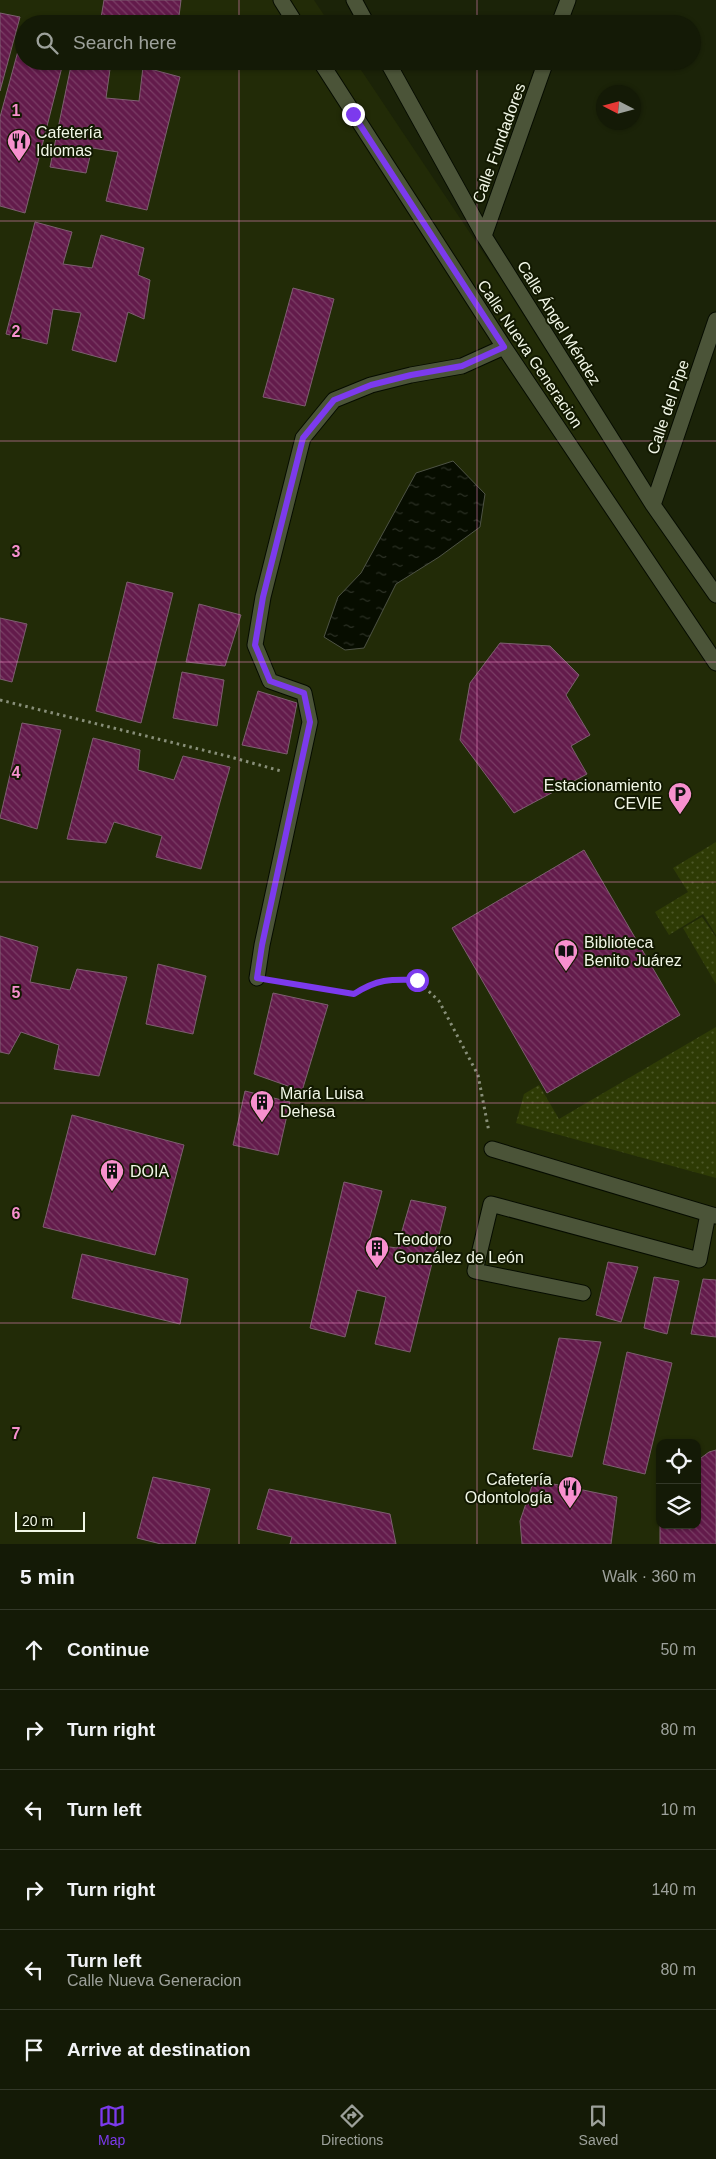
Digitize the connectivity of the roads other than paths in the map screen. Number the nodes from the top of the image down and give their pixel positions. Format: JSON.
{"nodes":[{"id":1,"x":281,"y":0,"type":"edge"},
{"id":2,"x":354,"y":0,"type":"edge"},
{"id":3,"x":568,"y":0,"type":"edge"},
{"id":4,"x":290,"y":15,"type":"edge"},
{"id":5,"x":362,"y":15,"type":"edge"},
{"id":6,"x":562,"y":15,"type":"edge"},
{"id":7,"x":326,"y":70,"type":"edge"},
{"id":8,"x":393,"y":70,"type":"edge"},
{"id":9,"x":543,"y":70,"type":"edge"},
{"id":10,"x":484,"y":236,"type":"junction"},
{"id":11,"x":716,"y":320,"type":"edge"},
{"id":12,"x":504,"y":347,"type":"junction"},
{"id":13,"x":652,"y":505,"type":"junction"},
{"id":14,"x":716,"y":595,"type":"edge"},
{"id":15,"x":716,"y":663,"type":"edge"},
{"id":16,"x":257,"y":978,"type":"road end"},
{"id":17,"x":492,"y":1148,"type":"road end"},
{"id":18,"x":712,"y":1215,"type":"edge"},
{"id":19,"x":583,"y":1294,"type":"dead end"}],
"edges":[{"from":1,"to":4,"type":"street"},
{"from":2,"to":5,"type":"street"},
{"from":3,"to":6,"type":"street"},
{"from":7,"to":12,"type":"street","name":"Calle Nueva Generacion"},
{"from":8,"to":10,"type":"street","name":"Calle Ángel Méndez"},
{"from":9,"to":10,"type":"street","name":"Calle Fundadores"},
{"from":10,"to":13,"type":"street","name":"Calle Ángel Méndez"},
{"from":11,"to":13,"type":"street","name":"Calle del Pipe"},
{"from":12,"to":15,"type":"street","name":"Calle Nueva Generacion"},
{"from":12,"to":16,"type":"street"},
{"from":13,"to":14,"type":"street","name":"Calle Ángel Méndez"},
{"from":17,"to":18,"type":"street"},
{"from":18,"to":19,"type":"street"}]}
